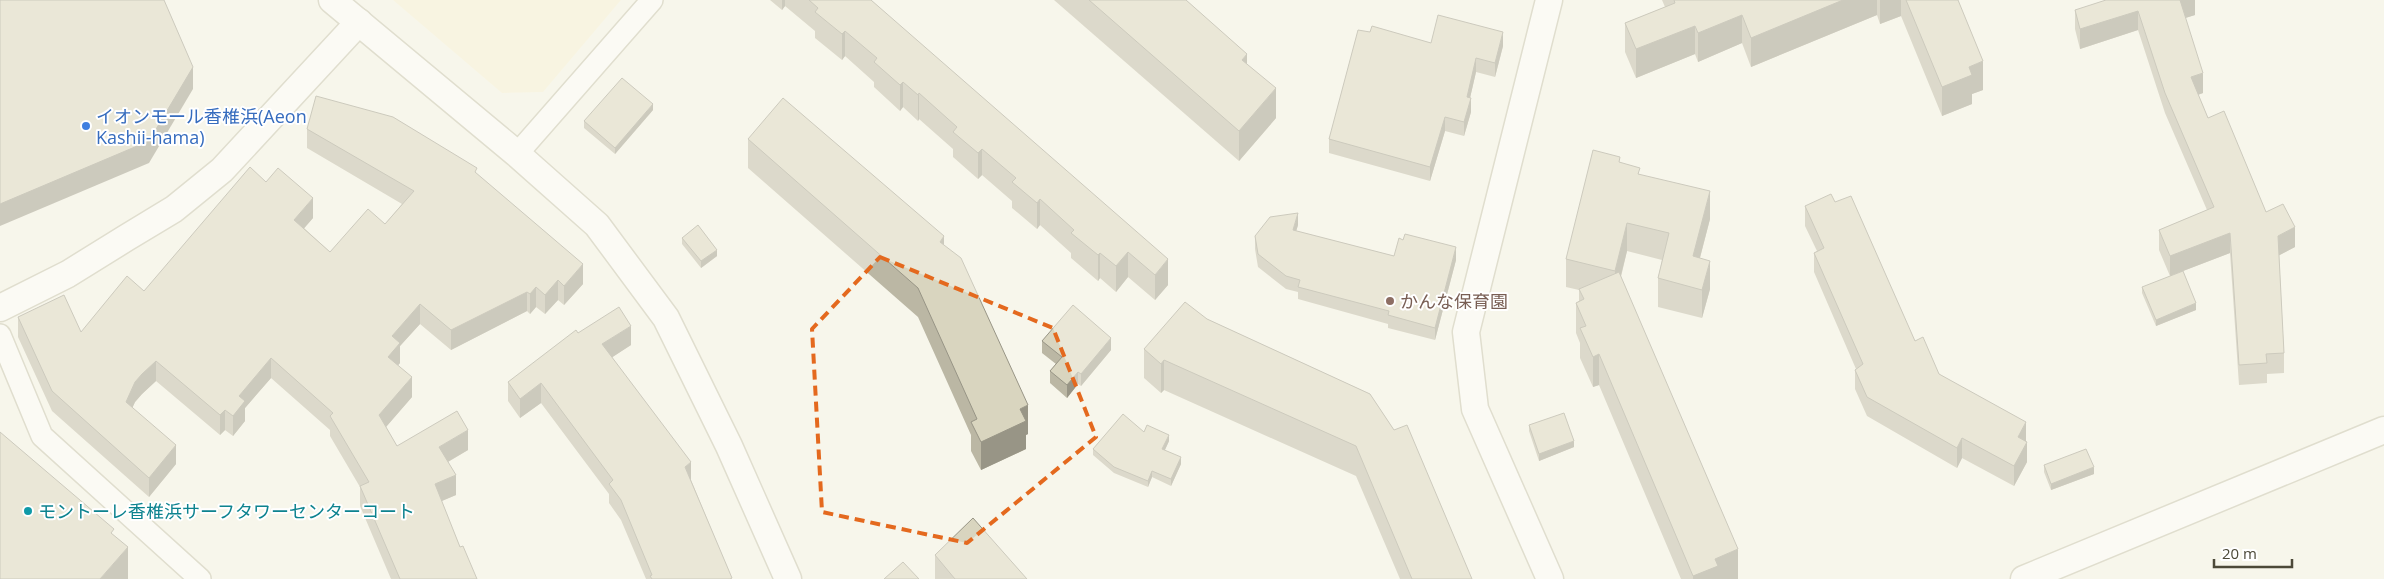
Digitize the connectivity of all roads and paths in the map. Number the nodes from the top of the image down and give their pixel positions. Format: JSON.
{"nodes":[{"id":1,"x":332,"y":0,"type":"edge"},
{"id":2,"x":652,"y":0,"type":"edge"},
{"id":3,"x":1549,"y":0,"type":"edge"},
{"id":4,"x":360,"y":22,"type":"junction"},
{"id":5,"x":517,"y":154,"type":"junction"},
{"id":6,"x":0,"y":308,"type":"edge"},
{"id":7,"x":0,"y":335,"type":"edge"},
{"id":8,"x":2384,"y":430,"type":"edge"},
{"id":9,"x":200,"y":579,"type":"edge"},
{"id":10,"x":788,"y":579,"type":"edge"},
{"id":11,"x":1550,"y":579,"type":"edge"},
{"id":12,"x":2024,"y":579,"type":"edge"}],
"edges":[{"from":1,"to":4,"type":"street"},
{"from":2,"to":5,"type":"street"},
{"from":3,"to":11,"type":"street"},
{"from":4,"to":5,"type":"street"},
{"from":4,"to":6,"type":"street"},
{"from":5,"to":10,"type":"street"},
{"from":7,"to":9,"type":"street"},
{"from":8,"to":12,"type":"street"}]}
